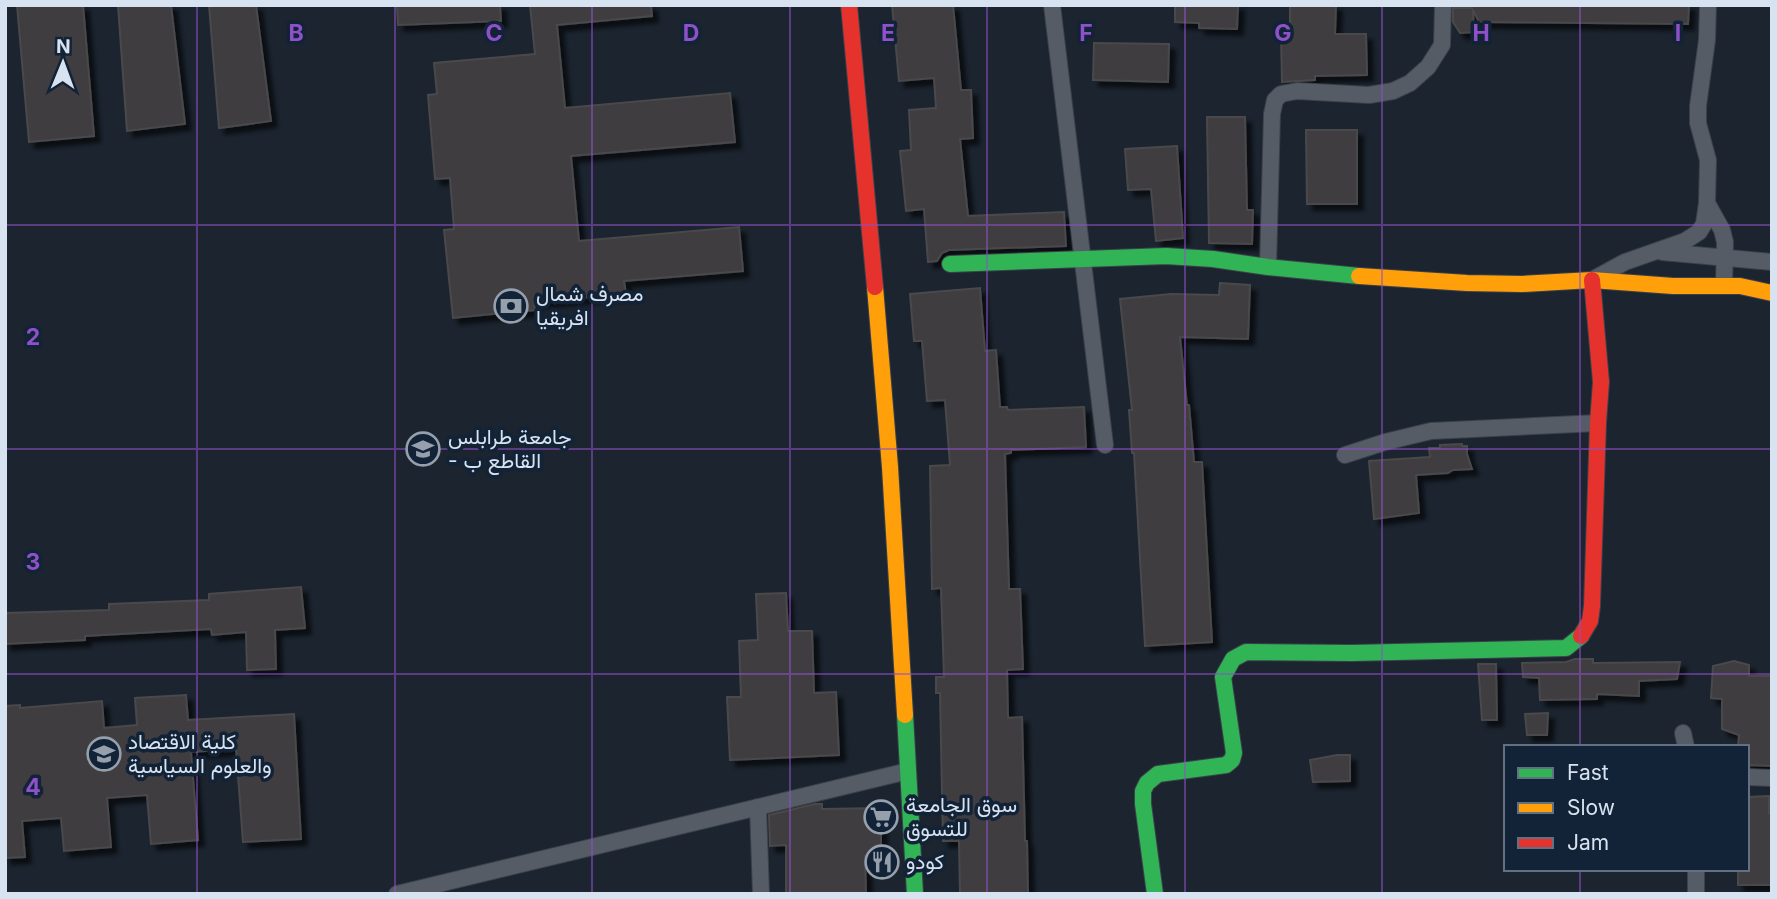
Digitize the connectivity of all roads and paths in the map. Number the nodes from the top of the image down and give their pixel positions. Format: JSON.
{"nodes":[{"id":1,"x":849,"y":5,"type":"edge"},
{"id":2,"x":1052,"y":5,"type":"edge"},
{"id":3,"x":1443,"y":5,"type":"edge"},
{"id":4,"x":1708,"y":5,"type":"edge"},
{"id":5,"x":1707,"y":203,"type":"junction"},
{"id":6,"x":1656,"y":251,"type":"junction"},
{"id":7,"x":1082,"y":258,"type":"junction"},
{"id":8,"x":1726,"y":258,"type":"junction"},
{"id":9,"x":1772,"y":262,"type":"edge"},
{"id":10,"x":950,"y":264,"type":"dead end"},
{"id":11,"x":1268,"y":267,"type":"junction"},
{"id":12,"x":1592,"y":280,"type":"junction"},
{"id":13,"x":1724,"y":286,"type":"junction"},
{"id":14,"x":1772,"y":293,"type":"edge"},
{"id":15,"x":1598,"y":423,"type":"junction"},
{"id":16,"x":1105,"y":445,"type":"dead end"},
{"id":17,"x":1345,"y":455,"type":"dead end"},
{"id":18,"x":908,"y":771,"type":"junction"},
{"id":19,"x":1749,"y":777,"type":"edge"},
{"id":20,"x":1772,"y":778,"type":"edge"},
{"id":21,"x":758,"y":807,"type":"junction"},
{"id":22,"x":1696,"y":871,"type":"edge"},
{"id":23,"x":397,"y":894,"type":"edge"},
{"id":24,"x":761,"y":894,"type":"edge"},
{"id":25,"x":915,"y":894,"type":"edge"},
{"id":26,"x":1155,"y":894,"type":"edge"},
{"id":27,"x":1696,"y":894,"type":"edge"}],
"edges":[{"from":1,"to":18,"type":"street"},
{"from":2,"to":7,"type":"street"},
{"from":3,"to":11,"type":"street"},
{"from":4,"to":5,"type":"street"},
{"from":5,"to":6,"type":"street"},
{"from":5,"to":8,"type":"street"},
{"from":6,"to":8,"type":"street"},
{"from":6,"to":12,"type":"street"},
{"from":7,"to":10,"type":"street"},
{"from":7,"to":11,"type":"street"},
{"from":7,"to":16,"type":"street"},
{"from":8,"to":9,"type":"street"},
{"from":8,"to":13,"type":"street"},
{"from":11,"to":12,"type":"street"},
{"from":12,"to":13,"type":"street"},
{"from":12,"to":15,"type":"street"},
{"from":13,"to":14,"type":"street"},
{"from":15,"to":17,"type":"street"},
{"from":15,"to":26,"type":"street"},
{"from":18,"to":21,"type":"street"},
{"from":18,"to":25,"type":"street"},
{"from":19,"to":20,"type":"street"},
{"from":21,"to":23,"type":"street"},
{"from":21,"to":24,"type":"street"},
{"from":22,"to":27,"type":"street"}]}
